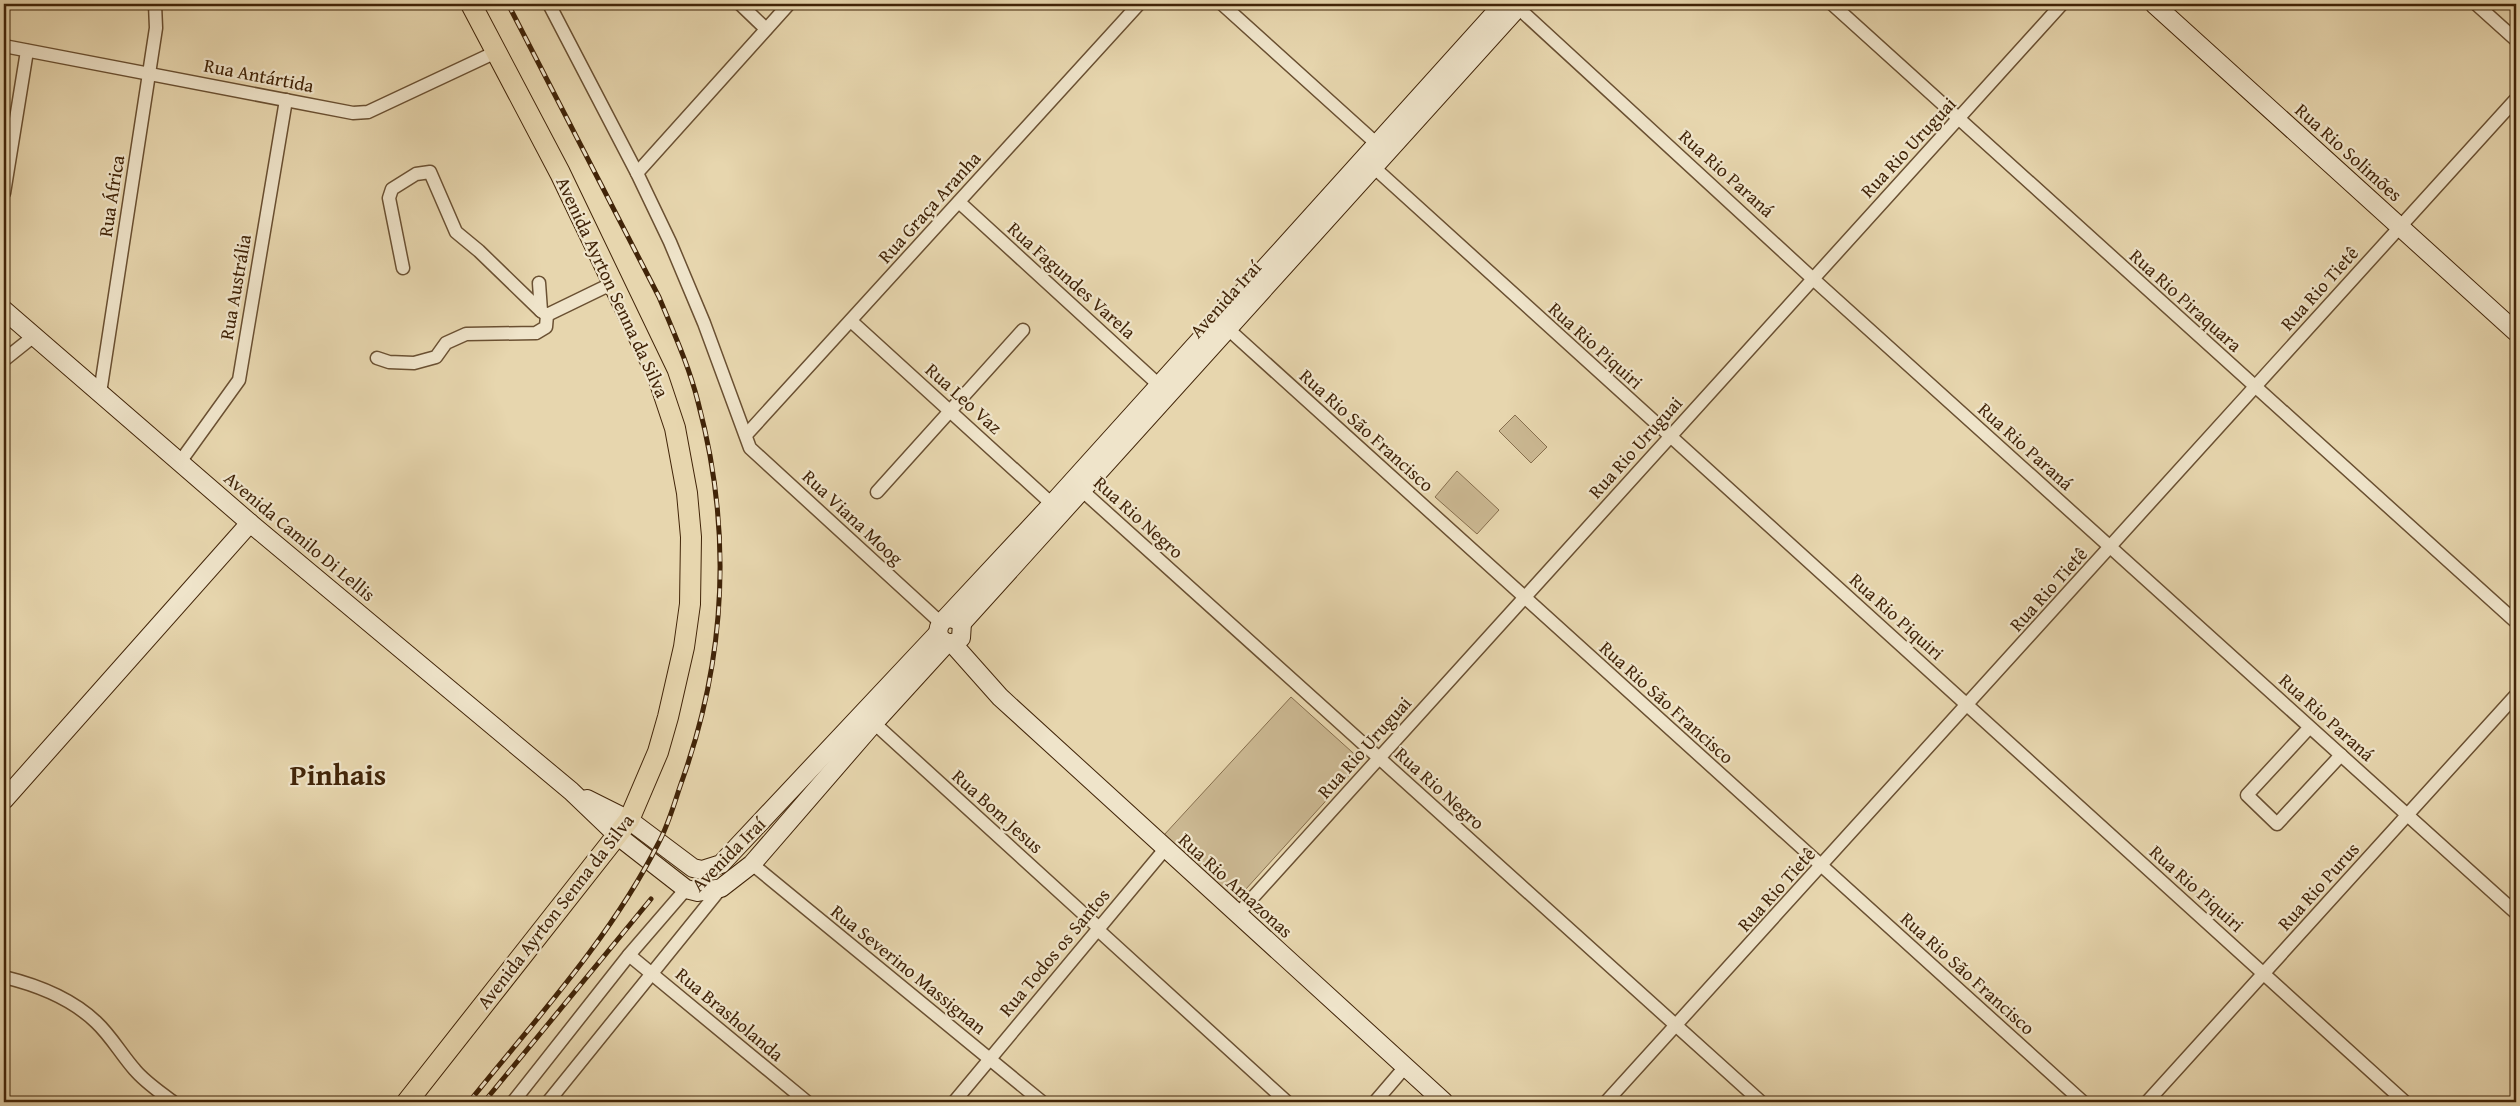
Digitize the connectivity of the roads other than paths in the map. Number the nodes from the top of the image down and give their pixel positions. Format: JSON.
{"nodes":[{"id":1,"x":155,"y":4,"type":"edge"},
{"id":2,"x":471,"y":4,"type":"edge"},
{"id":3,"x":549,"y":4,"type":"edge"},
{"id":4,"x":740,"y":4,"type":"edge"},
{"id":5,"x":789,"y":4,"type":"edge"},
{"id":6,"x":1139,"y":4,"type":"edge"},
{"id":7,"x":1222,"y":4,"type":"edge"},
{"id":8,"x":1832,"y":4,"type":"edge"},
{"id":9,"x":2062,"y":4,"type":"edge"},
{"id":10,"x":2154,"y":4,"type":"edge"},
{"id":11,"x":2476,"y":4,"type":"edge"},
{"id":12,"x":1514,"y":5,"type":"edge"},
{"id":13,"x":1492,"y":25,"type":"junction"},
{"id":14,"x":766,"y":29,"type":"junction"},
{"id":15,"x":2516,"y":40,"type":"edge"},
{"id":16,"x":4,"y":46,"type":"edge"},
{"id":17,"x":27,"y":51,"type":"junction"},
{"id":18,"x":496,"y":52,"type":"junction"},
{"id":19,"x":149,"y":73,"type":"junction"},
{"id":20,"x":2516,"y":99,"type":"edge"},
{"id":21,"x":286,"y":100,"type":"junction"},
{"id":22,"x":1959,"y":119,"type":"junction"},
{"id":23,"x":1377,"y":144,"type":"junction"},
{"id":24,"x":1368,"y":163,"type":"junction"},
{"id":25,"x":637,"y":173,"type":"junction"},
{"id":26,"x":4,"y":192,"type":"edge"},
{"id":27,"x":959,"y":202,"type":"junction"},
{"id":28,"x":2400,"y":226,"type":"junction"},
{"id":29,"x":403,"y":268,"type":"dead end"},
{"id":30,"x":1812,"y":278,"type":"junction"},
{"id":31,"x":539,"y":283,"type":"dead end"},
{"id":32,"x":613,"y":283,"type":"junction"},
{"id":33,"x":1240,"y":305,"type":"junction"},
{"id":34,"x":4,"y":310,"type":"edge"},
{"id":35,"x":544,"y":313,"type":"junction"},
{"id":36,"x":851,"y":321,"type":"junction"},
{"id":37,"x":1228,"y":329,"type":"junction"},
{"id":38,"x":1022,"y":330,"type":"dead end"},
{"id":39,"x":2516,"y":332,"type":"edge"},
{"id":40,"x":34,"y":336,"type":"junction"},
{"id":41,"x":377,"y":358,"type":"dead end"},
{"id":42,"x":4,"y":360,"type":"edge"},
{"id":43,"x":1159,"y":385,"type":"junction"},
{"id":44,"x":2254,"y":387,"type":"junction"},
{"id":45,"x":100,"y":393,"type":"junction"},
{"id":46,"x":950,"y":410,"type":"junction"},
{"id":47,"x":746,"y":435,"type":"junction"},
{"id":48,"x":1669,"y":437,"type":"junction"},
{"id":49,"x":180,"y":462,"type":"junction"},
{"id":50,"x":1077,"y":486,"type":"junction"},
{"id":51,"x":877,"y":492,"type":"dead end"},
{"id":52,"x":1052,"y":504,"type":"junction"},
{"id":53,"x":246,"y":519,"type":"junction"},
{"id":54,"x":2110,"y":547,"type":"junction"},
{"id":55,"x":1524,"y":598,"type":"junction"},
{"id":56,"x":2516,"y":622,"type":"edge"},
{"id":57,"x":950,"y":631,"type":"junction"},
{"id":58,"x":928,"y":665,"type":"junction"},
{"id":59,"x":2516,"y":695,"type":"edge"},
{"id":60,"x":1000,"y":697,"type":"junction"},
{"id":61,"x":1968,"y":706,"type":"junction"},
{"id":62,"x":874,"y":723,"type":"junction"},
{"id":63,"x":2309,"y":728,"type":"junction"},
{"id":64,"x":2341,"y":755,"type":"junction"},
{"id":65,"x":1379,"y":757,"type":"junction"},
{"id":66,"x":4,"y":786,"type":"edge"},
{"id":67,"x":4,"y":800,"type":"edge"},
{"id":68,"x":2408,"y":815,"type":"junction"},
{"id":69,"x":623,"y":828,"type":"junction"},
{"id":70,"x":1165,"y":849,"type":"junction"},
{"id":71,"x":752,"y":864,"type":"junction"},
{"id":72,"x":1821,"y":867,"type":"junction"},
{"id":73,"x":692,"y":868,"type":"joint"},
{"id":74,"x":720,"y":888,"type":"junction"},
{"id":75,"x":686,"y":889,"type":"junction"},
{"id":76,"x":2516,"y":913,"type":"edge"},
{"id":77,"x":1237,"y":915,"type":"junction"},
{"id":78,"x":1098,"y":928,"type":"junction"},
{"id":79,"x":629,"y":955,"type":"junction"},
{"id":80,"x":651,"y":974,"type":"junction"},
{"id":81,"x":2264,"y":974,"type":"junction"},
{"id":82,"x":4,"y":977,"type":"edge"},
{"id":83,"x":1677,"y":1026,"type":"junction"},
{"id":84,"x":989,"y":1059,"type":"junction"},
{"id":85,"x":1405,"y":1067,"type":"junction"},
{"id":86,"x":173,"y":1102,"type":"edge"},
{"id":87,"x":407,"y":1102,"type":"edge"},
{"id":88,"x":513,"y":1102,"type":"edge"},
{"id":89,"x":548,"y":1102,"type":"edge"},
{"id":90,"x":807,"y":1102,"type":"edge"},
{"id":91,"x":954,"y":1102,"type":"edge"},
{"id":92,"x":1042,"y":1102,"type":"edge"},
{"id":93,"x":1287,"y":1102,"type":"edge"},
{"id":94,"x":1375,"y":1102,"type":"edge"},
{"id":95,"x":1444,"y":1102,"type":"edge"},
{"id":96,"x":1606,"y":1102,"type":"edge"},
{"id":97,"x":1761,"y":1102,"type":"edge"},
{"id":98,"x":2083,"y":1102,"type":"edge"},
{"id":99,"x":2148,"y":1102,"type":"edge"},
{"id":100,"x":2405,"y":1102,"type":"edge"}],
"edges":[{"from":1,"to":19,"type":"street","name":"Rua África"},
{"from":2,"to":18,"type":"main road","name":"Avenida Ayrton Senna da Silva"},
{"from":3,"to":25,"type":"street","name":"Rua Viana Moog"},
{"from":4,"to":14,"type":"street"},
{"from":5,"to":14,"type":"street"},
{"from":6,"to":27,"type":"street","name":"Rua Graça Aranha"},
{"from":7,"to":23,"type":"street"},
{"from":8,"to":22,"type":"street","name":"Rua Rio Piraquara"},
{"from":9,"to":22,"type":"street","name":"Rua Rio Uruguai"},
{"from":10,"to":28,"type":"main road","name":"Rua Rio Solimões"},
{"from":11,"to":15,"type":"street"},
{"from":12,"to":13,"type":"main road","name":"Avenida Iraí"},
{"from":12,"to":30,"type":"street","name":"Rua Rio Paraná"},
{"from":13,"to":23,"type":"main road","name":"Avenida Iraí"},
{"from":13,"to":24,"type":"main road","name":"Avenida Iraí"},
{"from":14,"to":25,"type":"street"},
{"from":16,"to":17,"type":"street","name":"Rua Antártida"},
{"from":17,"to":19,"type":"street","name":"Rua Antártida"},
{"from":17,"to":26,"type":"street"},
{"from":18,"to":21,"type":"street","name":"Rua Antártida"},
{"from":18,"to":32,"type":"main road","name":"Avenida Ayrton Senna da Silva"},
{"from":19,"to":21,"type":"street","name":"Rua Antártida"},
{"from":19,"to":45,"type":"street","name":"Rua África"},
{"from":20,"to":28,"type":"street","name":"Rua Rio Tietê"},
{"from":21,"to":49,"type":"street","name":"Rua Austrália"},
{"from":22,"to":30,"type":"street","name":"Rua Rio Uruguai"},
{"from":22,"to":44,"type":"street","name":"Rua Rio Piraquara"},
{"from":23,"to":24,"type":"main road","name":"Avenida Iraí"},
{"from":24,"to":33,"type":"main road","name":"Avenida Iraí"},
{"from":24,"to":48,"type":"street","name":"Rua Rio Piquiri"},
{"from":25,"to":47,"type":"street","name":"Rua Viana Moog"},
{"from":27,"to":36,"type":"street","name":"Rua Graça Aranha"},
{"from":27,"to":43,"type":"street","name":"Rua Fagundes Varela"},
{"from":28,"to":39,"type":"main road","name":"Rua Rio Solimões"},
{"from":28,"to":44,"type":"street","name":"Rua Rio Tietê"},
{"from":29,"to":35,"type":"street"},
{"from":30,"to":48,"type":"street","name":"Rua Rio Uruguai"},
{"from":30,"to":54,"type":"street","name":"Rua Rio Paraná"},
{"from":31,"to":35,"type":"street"},
{"from":32,"to":35,"type":"street"},
{"from":32,"to":69,"type":"main road","name":"Avenida Ayrton Senna da Silva"},
{"from":33,"to":37,"type":"main road","name":"Avenida Iraí"},
{"from":33,"to":43,"type":"main road","name":"Avenida Iraí"},
{"from":34,"to":40,"type":"main road","name":"Avenida Camilo Di Lellis"},
{"from":35,"to":41,"type":"street"},
{"from":36,"to":46,"type":"street","name":"Rua Leo Vaz"},
{"from":36,"to":47,"type":"street","name":"Rua Graça Aranha"},
{"from":37,"to":50,"type":"main road","name":"Avenida Iraí"},
{"from":37,"to":55,"type":"street","name":"Rua Rio São Francisco"},
{"from":38,"to":46,"type":"street"},
{"from":40,"to":42,"type":"street"},
{"from":40,"to":45,"type":"main road","name":"Avenida Camilo Di Lellis"},
{"from":43,"to":50,"type":"main road","name":"Avenida Iraí"},
{"from":44,"to":54,"type":"street","name":"Rua Rio Tietê"},
{"from":44,"to":56,"type":"street","name":"Rua Rio Piraquara"},
{"from":45,"to":49,"type":"main road","name":"Avenida Camilo Di Lellis"},
{"from":46,"to":51,"type":"street"},
{"from":46,"to":52,"type":"street","name":"Rua Leo Vaz"},
{"from":47,"to":57,"type":"street","name":"Rua Viana Moog"},
{"from":48,"to":55,"type":"street","name":"Rua Rio Uruguai"},
{"from":48,"to":61,"type":"street","name":"Rua Rio Piquiri"},
{"from":49,"to":53,"type":"main road","name":"Avenida Camilo Di Lellis"},
{"from":50,"to":52,"type":"main road","name":"Avenida Iraí"},
{"from":50,"to":57,"type":"main road","name":"Avenida Iraí"},
{"from":50,"to":65,"type":"street","name":"Rua Rio Negro"},
{"from":52,"to":57,"type":"main road","name":"Avenida Iraí"},
{"from":53,"to":66,"type":"main road"},
{"from":53,"to":67,"type":"main road"},
{"from":53,"to":69,"type":"main road","name":"Avenida Camilo Di Lellis"},
{"from":54,"to":61,"type":"street","name":"Rua Rio Tietê"},
{"from":54,"to":63,"type":"street","name":"Rua Rio Paraná"},
{"from":55,"to":65,"type":"street","name":"Rua Rio Uruguai"},
{"from":55,"to":72,"type":"street","name":"Rua Rio São Francisco"},
{"from":57,"to":58,"type":"main road","name":"Avenida Iraí"},
{"from":57,"to":60,"type":"main road","name":"Rua Rio Amazonas"},
{"from":57,"to":73,"type":"main road","name":"Avenida Iraí"},
{"from":58,"to":60,"type":"main road"},
{"from":58,"to":62,"type":"main road","name":"Avenida Iraí"},
{"from":59,"to":68,"type":"street","name":"Rua Rio Purus"},
{"from":60,"to":70,"type":"main road","name":"Rua Rio Amazonas"},
{"from":61,"to":72,"type":"street","name":"Rua Rio Tietê"},
{"from":61,"to":81,"type":"street","name":"Rua Rio Piquiri"},
{"from":62,"to":71,"type":"main road","name":"Avenida Iraí"},
{"from":62,"to":78,"type":"street","name":"Rua Bom Jesus"},
{"from":63,"to":64,"type":"street","name":"Rua Rio Paraná"},
{"from":63,"to":64,"type":"street"},
{"from":64,"to":68,"type":"street","name":"Rua Rio Paraná"},
{"from":65,"to":77,"type":"street","name":"Rua Rio Uruguai"},
{"from":65,"to":83,"type":"street","name":"Rua Rio Negro"},
{"from":68,"to":76,"type":"street","name":"Rua Rio Paraná"},
{"from":68,"to":81,"type":"street","name":"Rua Rio Purus"},
{"from":69,"to":73,"type":"main road","name":"Avenida Camilo Di Lellis"},
{"from":69,"to":75,"type":"main road","name":"Avenida Camilo Di Lellis"},
{"from":69,"to":87,"type":"main road","name":"Avenida Ayrton Senna da Silva"},
{"from":70,"to":77,"type":"main road","name":"Rua Rio Amazonas"},
{"from":70,"to":78,"type":"street","name":"Rua Todos os Santos"},
{"from":71,"to":74,"type":"main road","name":"Avenida Iraí"},
{"from":71,"to":84,"type":"street","name":"Rua Severino Massignan"},
{"from":72,"to":83,"type":"street","name":"Rua Rio Tietê"},
{"from":72,"to":98,"type":"street","name":"Rua Rio São Francisco"},
{"from":74,"to":75,"type":"main road"},
{"from":74,"to":80,"type":"street","name":"Avenida Iraí"},
{"from":75,"to":79,"type":"street","name":"Avenida Iraí"},
{"from":77,"to":85,"type":"main road","name":"Rua Rio Amazonas"},
{"from":78,"to":84,"type":"street","name":"Rua Todos os Santos"},
{"from":78,"to":93,"type":"street","name":"Rua Bom Jesus"},
{"from":79,"to":80,"type":"street","name":"Rua Brasholanda"},
{"from":79,"to":88,"type":"street","name":"Avenida Iraí"},
{"from":80,"to":89,"type":"street","name":"Avenida Iraí"},
{"from":80,"to":90,"type":"street","name":"Rua Brasholanda"},
{"from":81,"to":99,"type":"street","name":"Rua Rio Purus"},
{"from":81,"to":100,"type":"street","name":"Rua Rio Piquiri"},
{"from":82,"to":86,"type":"street"},
{"from":83,"to":96,"type":"street","name":"Rua Rio Tietê"},
{"from":83,"to":97,"type":"street","name":"Rua Rio Negro"},
{"from":84,"to":91,"type":"street","name":"Rua Todos os Santos"},
{"from":84,"to":92,"type":"street","name":"Rua Severino Massignan"},
{"from":85,"to":94,"type":"street"},
{"from":85,"to":95,"type":"main road","name":"Rua Rio Amazonas"}]}
